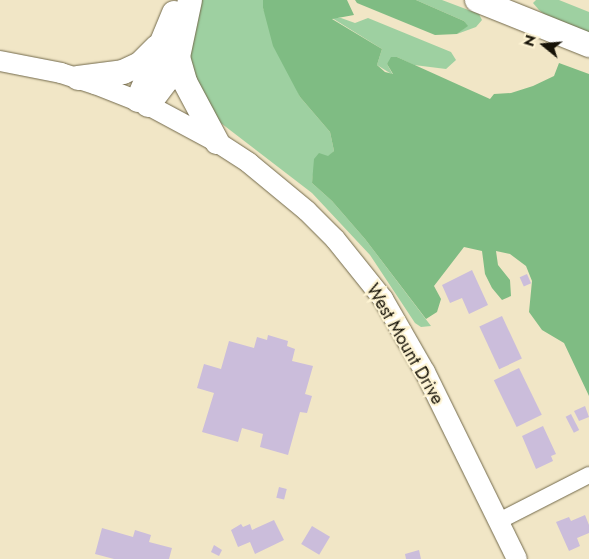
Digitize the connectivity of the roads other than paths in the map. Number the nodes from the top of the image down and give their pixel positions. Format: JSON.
{"nodes":[{"id":1,"x":179,"y":0,"type":"edge"},
{"id":2,"x":190,"y":0,"type":"edge"},
{"id":3,"x":477,"y":0,"type":"edge"},
{"id":4,"x":513,"y":7,"type":"edge"},
{"id":5,"x":589,"y":45,"type":"edge"},
{"id":6,"x":171,"y":49,"type":"junction"},
{"id":7,"x":0,"y":62,"type":"edge"},
{"id":8,"x":78,"y":78,"type":"junction"},
{"id":9,"x":143,"y":102,"type":"junction"},
{"id":10,"x":217,"y":142,"type":"junction"},
{"id":11,"x":589,"y":475,"type":"edge"},
{"id":12,"x":499,"y":521,"type":"junction"},
{"id":13,"x":517,"y":559,"type":"edge"}],
"edges":[{"from":1,"to":6,"type":"highway"},
{"from":2,"to":6,"type":"highway"},
{"from":3,"to":4,"type":"highway"},
{"from":4,"to":5,"type":"highway"},
{"from":6,"to":8,"type":"highway"},
{"from":6,"to":9,"type":"highway"},
{"from":6,"to":10,"type":"highway"},
{"from":7,"to":8,"type":"main road","name":"West Mount Drive"},
{"from":8,"to":9,"type":"main road","name":"West Mount Drive"},
{"from":9,"to":10,"type":"main road","name":"West Mount Drive"},
{"from":10,"to":12,"type":"main road","name":"West Mount Drive"},
{"from":11,"to":12,"type":"street"},
{"from":12,"to":13,"type":"main road","name":"West Mount Drive"}]}
